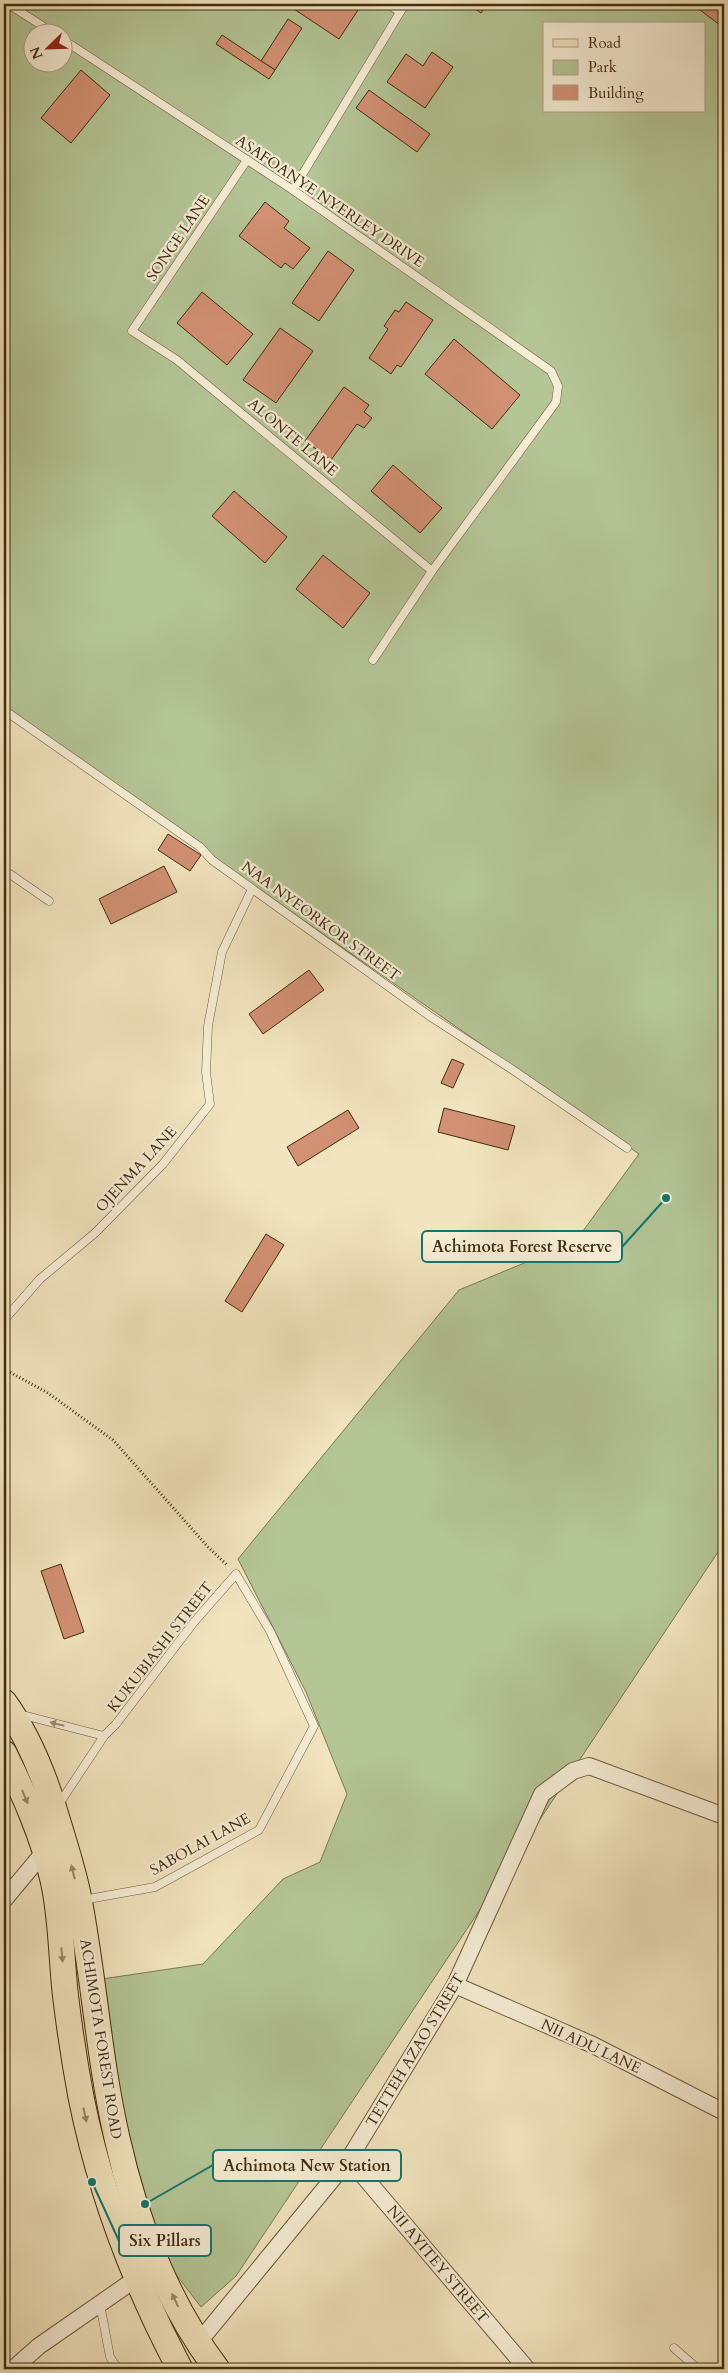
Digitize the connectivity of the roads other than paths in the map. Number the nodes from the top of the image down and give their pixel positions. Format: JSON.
{"nodes":[{"id":1,"x":8,"y":4,"type":"edge"},
{"id":2,"x":388,"y":4,"type":"edge"},
{"id":3,"x":405,"y":4,"type":"edge"},
{"id":4,"x":400,"y":12,"type":"junction"},
{"id":5,"x":36,"y":22,"type":"edge"},
{"id":6,"x":72,"y":46,"type":"edge"},
{"id":7,"x":247,"y":160,"type":"junction"},
{"id":8,"x":293,"y":190,"type":"junction"},
{"id":9,"x":132,"y":331,"type":"joint"},
{"id":10,"x":432,"y":571,"type":"junction"},
{"id":11,"x":373,"y":660,"type":"dead end"},
{"id":12,"x":4,"y":710,"type":"edge"},
{"id":13,"x":4,"y":870,"type":"edge"},
{"id":14,"x":252,"y":889,"type":"junction"},
{"id":15,"x":49,"y":901,"type":"dead end"},
{"id":16,"x":627,"y":1148,"type":"dead end"},
{"id":17,"x":4,"y":1320,"type":"edge"},
{"id":18,"x":236,"y":1574,"type":"joint"},
{"id":19,"x":7,"y":1707,"type":"edge"},
{"id":20,"x":104,"y":1736,"type":"junction"},
{"id":21,"x":4,"y":1753,"type":"edge"},
{"id":22,"x":55,"y":1810,"type":"junction"},
{"id":23,"x":724,"y":1816,"type":"edge"},
{"id":24,"x":44,"y":1852,"type":"junction"},
{"id":25,"x":4,"y":1900,"type":"edge"},
{"id":26,"x":79,"y":1901,"type":"junction"},
{"id":27,"x":455,"y":1985,"type":"junction"},
{"id":28,"x":724,"y":2112,"type":"edge"},
{"id":29,"x":349,"y":2159,"type":"junction"},
{"id":30,"x":137,"y":2278,"type":"junction"},
{"id":31,"x":100,"y":2304,"type":"junction"},
{"id":32,"x":198,"y":2343,"type":"junction"},
{"id":33,"x":674,"y":2348,"type":"dead end"},
{"id":34,"x":13,"y":2369,"type":"edge"},
{"id":35,"x":118,"y":2369,"type":"edge"},
{"id":36,"x":180,"y":2369,"type":"edge"},
{"id":37,"x":217,"y":2369,"type":"edge"},
{"id":38,"x":527,"y":2369,"type":"edge"},
{"id":39,"x":698,"y":2369,"type":"edge"}],
"edges":[{"from":1,"to":5,"type":"lane"},
{"from":2,"to":4,"type":"lane"},
{"from":3,"to":4,"type":"lane"},
{"from":4,"to":8,"type":"lane"},
{"from":6,"to":7,"type":"lane","name":"ASAFOANYE NYERLEY DRIVE"},
{"from":7,"to":8,"type":"lane","name":"ASAFOANYE NYERLEY DRIVE"},
{"from":7,"to":9,"type":"lane","name":"SONGE LANE"},
{"from":8,"to":10,"type":"lane","name":"ASAFOANYE NYERLEY DRIVE"},
{"from":9,"to":10,"type":"lane","name":"ALONTE LANE"},
{"from":10,"to":11,"type":"lane"},
{"from":12,"to":14,"type":"lane","name":"NAA NYEORKOR STREET"},
{"from":13,"to":15,"type":"lane"},
{"from":14,"to":16,"type":"lane","name":"NAA NYEORKOR STREET"},
{"from":14,"to":17,"type":"lane","name":"OJENMA LANE"},
{"from":18,"to":20,"type":"lane","name":"KUKUBIASHI STREET"},
{"from":18,"to":26,"type":"lane","name":"SABOLAI LANE"},
{"from":20,"to":19,"type":"lane","one_way":true},
{"from":19,"to":22,"type":"main road","name":"ACHIMOTA FOREST ROAD"},
{"from":20,"to":22,"type":"lane","name":"KUKUBIASHI STREET"},
{"from":21,"to":24,"type":"main road","name":"ACHIMOTA FOREST ROAD","one_way":true},
{"from":26,"to":22,"type":"main road","name":"ACHIMOTA FOREST ROAD","one_way":true},
{"from":23,"to":27,"type":"street","name":"TETTEH AZAO STREET"},
{"from":24,"to":25,"type":"street"},
{"from":24,"to":30,"type":"main road","name":"ACHIMOTA FOREST ROAD","one_way":true},
{"from":32,"to":26,"type":"main road","name":"ACHIMOTA FOREST ROAD","one_way":true},
{"from":27,"to":28,"type":"street","name":"NII ADU LANE"},
{"from":27,"to":29,"type":"street","name":"TETTEH AZAO STREET"},
{"from":29,"to":32,"type":"street","name":"TETTEH AZAO STREET"},
{"from":29,"to":38,"type":"street","name":"NII AYITEY STREET"},
{"from":30,"to":31,"type":"street"},
{"from":30,"to":36,"type":"main road","name":"ACHIMOTA FOREST ROAD"},
{"from":31,"to":34,"type":"street"},
{"from":31,"to":35,"type":"lane"},
{"from":32,"to":37,"type":"main road","name":"ACHIMOTA FOREST ROAD"},
{"from":33,"to":39,"type":"lane"}]}
